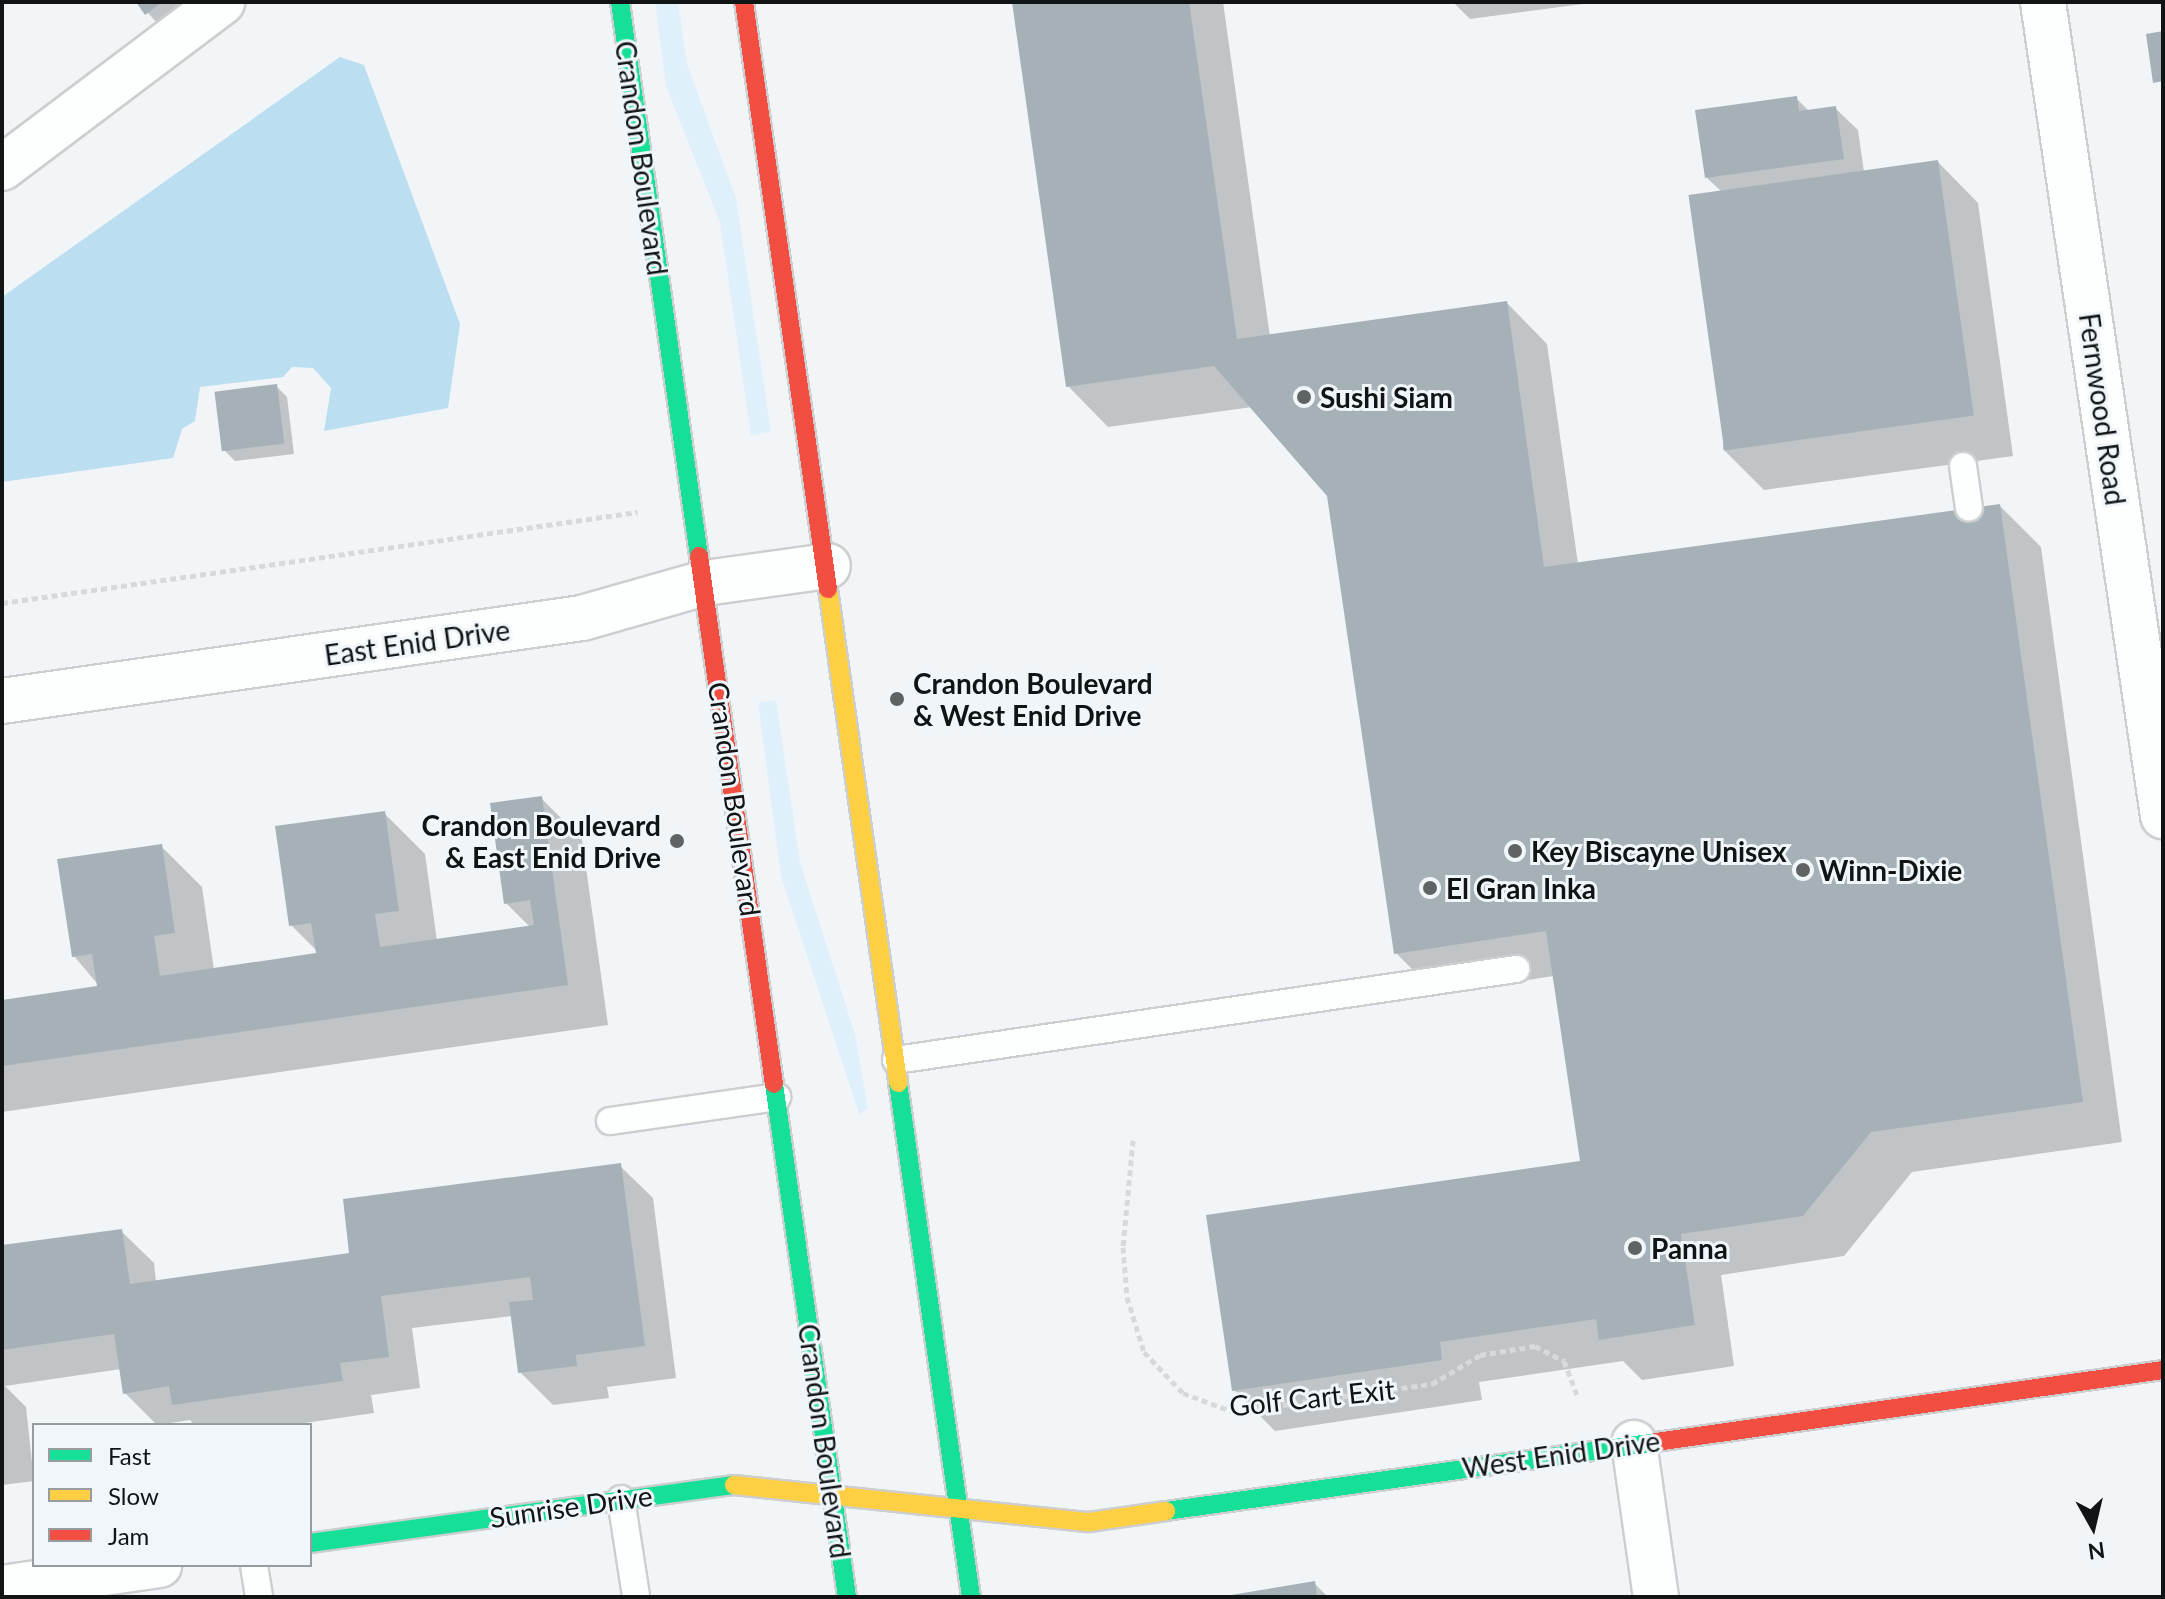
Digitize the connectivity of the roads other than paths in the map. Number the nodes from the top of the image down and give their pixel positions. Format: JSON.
{"nodes":[{"id":1,"x":222,"y":2,"type":"edge"},
{"id":2,"x":620,"y":2,"type":"edge"},
{"id":3,"x":744,"y":2,"type":"edge"},
{"id":4,"x":2043,"y":2,"type":"edge"},
{"id":5,"x":2,"y":168,"type":"edge"},
{"id":6,"x":1963,"y":466,"type":"dead end"},
{"id":7,"x":1969,"y":508,"type":"dead end"},
{"id":8,"x":828,"y":566,"type":"junction"},
{"id":9,"x":705,"y":583,"type":"junction"},
{"id":10,"x":2,"y":701,"type":"edge"},
{"id":11,"x":2163,"y":816,"type":"edge"},
{"id":12,"x":1516,"y":969,"type":"dead end"},
{"id":13,"x":896,"y":1060,"type":"junction"},
{"id":14,"x":777,"y":1097,"type":"junction"},
{"id":15,"x":610,"y":1121,"type":"dead end"},
{"id":16,"x":2163,"y":1370,"type":"edge"},
{"id":17,"x":1634,"y":1443,"type":"junction"},
{"id":18,"x":833,"y":1496,"type":"junction"},
{"id":19,"x":621,"y":1499,"type":"junction"},
{"id":20,"x":958,"y":1511,"type":"junction"},
{"id":21,"x":312,"y":1543,"type":"edge"},
{"id":22,"x":145,"y":1567,"type":"edge"},
{"id":23,"x":254,"y":1567,"type":"edge"},
{"id":24,"x":2,"y":1588,"type":"edge"},
{"id":25,"x":636,"y":1596,"type":"edge"},
{"id":26,"x":259,"y":1597,"type":"edge"},
{"id":27,"x":847,"y":1597,"type":"edge"},
{"id":28,"x":971,"y":1597,"type":"edge"},
{"id":29,"x":1656,"y":1597,"type":"edge"}],
"edges":[{"from":1,"to":5,"type":"street"},
{"from":2,"to":9,"type":"main road","name":"Crandon Boulevard"},
{"from":3,"to":8,"type":"main road"},
{"from":4,"to":11,"type":"street","name":"Fernwood Road"},
{"from":6,"to":7,"type":"lane"},
{"from":8,"to":9,"type":"street","name":"East Enid Drive"},
{"from":8,"to":13,"type":"main road"},
{"from":9,"to":10,"type":"street","name":"East Enid Drive"},
{"from":9,"to":14,"type":"main road","name":"Crandon Boulevard"},
{"from":12,"to":13,"type":"lane"},
{"from":13,"to":20,"type":"main road"},
{"from":14,"to":15,"type":"lane"},
{"from":14,"to":18,"type":"main road","name":"Crandon Boulevard"},
{"from":16,"to":17,"type":"main road","name":"West Enid Drive"},
{"from":17,"to":20,"type":"main road","name":"West Enid Drive"},
{"from":17,"to":29,"type":"street"},
{"from":18,"to":19,"type":"main road","name":"Sunrise Drive"},
{"from":18,"to":20,"type":"main road","name":"West Enid Drive"},
{"from":18,"to":27,"type":"main road","name":"Crandon Boulevard"},
{"from":19,"to":21,"type":"main road","name":"Sunrise Drive"},
{"from":19,"to":25,"type":"lane"},
{"from":20,"to":28,"type":"main road"},
{"from":22,"to":24,"type":"street"},
{"from":23,"to":26,"type":"lane"}]}
